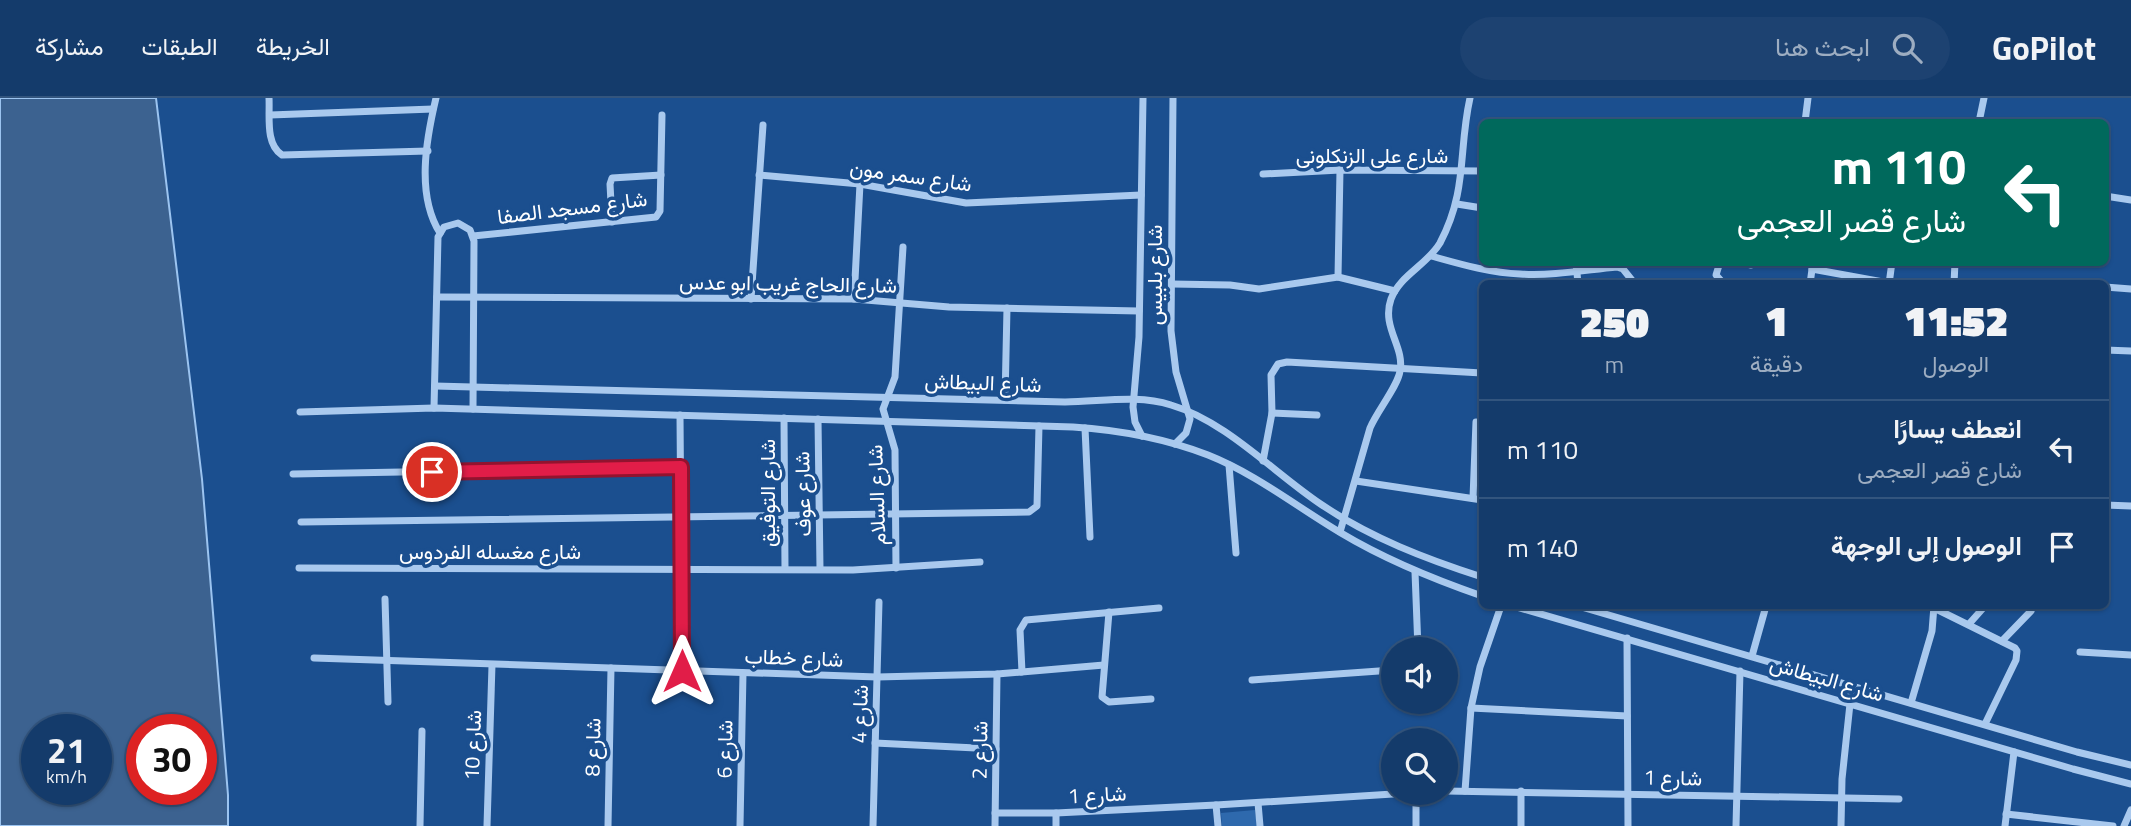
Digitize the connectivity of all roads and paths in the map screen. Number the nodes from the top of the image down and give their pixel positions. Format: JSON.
{"nodes":[{"id":1,"x":269,"y":98,"type":"edge"},
{"id":2,"x":436,"y":98,"type":"edge"},
{"id":3,"x":1143,"y":98,"type":"edge"},
{"id":4,"x":1173,"y":98,"type":"edge"},
{"id":5,"x":1471,"y":98,"type":"edge"},
{"id":6,"x":1808,"y":98,"type":"edge"},
{"id":7,"x":1984,"y":98,"type":"edge"},
{"id":8,"x":433,"y":109,"type":"junction"},
{"id":9,"x":270,"y":115,"type":"junction"},
{"id":10,"x":662,"y":115,"type":"dead end"},
{"id":11,"x":1805,"y":119,"type":"edge"},
{"id":12,"x":1980,"y":119,"type":"edge"},
{"id":13,"x":763,"y":125,"type":"dead end"},
{"id":14,"x":428,"y":151,"type":"junction"},
{"id":15,"x":1340,"y":170,"type":"junction"},
{"id":16,"x":1479,"y":171,"type":"edge"},
{"id":17,"x":1462,"y":172,"type":"junction"},
{"id":18,"x":1263,"y":174,"type":"dead end"},
{"id":19,"x":661,"y":175,"type":"junction"},
{"id":20,"x":759,"y":175,"type":"junction"},
{"id":21,"x":860,"y":184,"type":"junction"},
{"id":22,"x":1141,"y":195,"type":"junction"},
{"id":23,"x":2109,"y":197,"type":"edge"},
{"id":24,"x":2131,"y":200,"type":"edge"},
{"id":25,"x":1457,"y":204,"type":"junction"},
{"id":26,"x":1479,"y":208,"type":"edge"},
{"id":27,"x":612,"y":222,"type":"junction"},
{"id":28,"x":440,"y":233,"type":"junction"},
{"id":29,"x":473,"y":236,"type":"junction"},
{"id":30,"x":903,"y":247,"type":"dead end"},
{"id":31,"x":1430,"y":256,"type":"junction"},
{"id":32,"x":1576,"y":266,"type":"edge"},
{"id":33,"x":1812,"y":266,"type":"edge"},
{"id":34,"x":1577,"y":273,"type":"junction"},
{"id":35,"x":1338,"y":278,"type":"junction"},
{"id":36,"x":1577,"y":280,"type":"edge"},
{"id":37,"x":1632,"y":280,"type":"edge"},
{"id":38,"x":1876,"y":280,"type":"edge"},
{"id":39,"x":1172,"y":284,"type":"junction"},
{"id":40,"x":2109,"y":287,"type":"edge"},
{"id":41,"x":2131,"y":289,"type":"edge"},
{"id":42,"x":1395,"y":291,"type":"junction"},
{"id":43,"x":437,"y":297,"type":"junction"},
{"id":44,"x":474,"y":297,"type":"junction"},
{"id":45,"x":751,"y":299,"type":"junction"},
{"id":46,"x":854,"y":299,"type":"junction"},
{"id":47,"x":900,"y":302,"type":"junction"},
{"id":48,"x":1007,"y":308,"type":"junction"},
{"id":49,"x":1139,"y":312,"type":"junction"},
{"id":50,"x":2109,"y":350,"type":"edge"},
{"id":51,"x":2131,"y":351,"type":"edge"},
{"id":52,"x":1401,"y":369,"type":"junction"},
{"id":53,"x":1479,"y":373,"type":"edge"},
{"id":54,"x":435,"y":386,"type":"junction"},
{"id":55,"x":474,"y":387,"type":"junction"},
{"id":56,"x":887,"y":397,"type":"junction"},
{"id":57,"x":1005,"y":400,"type":"junction"},
{"id":58,"x":1134,"y":400,"type":"junction"},
{"id":59,"x":434,"y":408,"type":"junction"},
{"id":60,"x":473,"y":409,"type":"junction"},
{"id":61,"x":300,"y":412,"type":"dead end"},
{"id":62,"x":1189,"y":412,"type":"junction"},
{"id":63,"x":1272,"y":413,"type":"junction"},
{"id":64,"x":680,"y":415,"type":"junction"},
{"id":65,"x":1317,"y":415,"type":"dead end"},
{"id":66,"x":783,"y":418,"type":"junction"},
{"id":67,"x":818,"y":419,"type":"junction"},
{"id":68,"x":887,"y":421,"type":"junction"},
{"id":69,"x":1476,"y":422,"type":"dead end"},
{"id":70,"x":1039,"y":426,"type":"junction"},
{"id":71,"x":1085,"y":428,"type":"junction"},
{"id":72,"x":1142,"y":436,"type":"junction"},
{"id":73,"x":1175,"y":444,"type":"junction"},
{"id":74,"x":1262,"y":461,"type":"junction"},
{"id":75,"x":1229,"y":465,"type":"junction"},
{"id":76,"x":681,"y":467,"type":"junction"},
{"id":77,"x":293,"y":474,"type":"dead end"},
{"id":78,"x":1356,"y":481,"type":"junction"},
{"id":79,"x":1473,"y":498,"type":"junction"},
{"id":80,"x":1479,"y":499,"type":"edge"},
{"id":81,"x":2109,"y":505,"type":"edge"},
{"id":82,"x":2131,"y":506,"type":"edge"},
{"id":83,"x":895,"y":513,"type":"junction"},
{"id":84,"x":784,"y":514,"type":"junction"},
{"id":85,"x":819,"y":514,"type":"junction"},
{"id":86,"x":681,"y":515,"type":"junction"},
{"id":87,"x":1344,"y":519,"type":"junction"},
{"id":88,"x":301,"y":522,"type":"dead end"},
{"id":89,"x":1340,"y":532,"type":"junction"},
{"id":90,"x":1090,"y":537,"type":"dead end"},
{"id":91,"x":1236,"y":553,"type":"dead end"},
{"id":92,"x":980,"y":562,"type":"dead end"},
{"id":93,"x":299,"y":568,"type":"dead end"},
{"id":94,"x":681,"y":568,"type":"junction"},
{"id":95,"x":785,"y":568,"type":"junction"},
{"id":96,"x":896,"y":568,"type":"junction"},
{"id":97,"x":820,"y":569,"type":"junction"},
{"id":98,"x":1415,"y":572,"type":"junction"},
{"id":99,"x":1479,"y":576,"type":"edge"},
{"id":100,"x":1479,"y":595,"type":"edge"},
{"id":101,"x":384,"y":599,"type":"dead end"},
{"id":102,"x":879,"y":602,"type":"dead end"},
{"id":103,"x":1158,"y":608,"type":"dead end"},
{"id":104,"x":1500,"y":609,"type":"edge"},
{"id":105,"x":1524,"y":609,"type":"edge"},
{"id":106,"x":1588,"y":609,"type":"edge"},
{"id":107,"x":1765,"y":609,"type":"edge"},
{"id":108,"x":1933,"y":609,"type":"edge"},
{"id":109,"x":1939,"y":609,"type":"edge"},
{"id":110,"x":1983,"y":609,"type":"edge"},
{"id":111,"x":2031,"y":611,"type":"dead end"},
{"id":112,"x":1109,"y":612,"type":"junction"},
{"id":113,"x":1969,"y":625,"type":"junction"},
{"id":114,"x":1418,"y":637,"type":"edge"},
{"id":115,"x":1627,"y":638,"type":"junction"},
{"id":116,"x":2002,"y":641,"type":"junction"},
{"id":117,"x":2080,"y":652,"type":"dead end"},
{"id":118,"x":2131,"y":655,"type":"edge"},
{"id":119,"x":1752,"y":656,"type":"junction"},
{"id":120,"x":314,"y":658,"type":"dead end"},
{"id":121,"x":387,"y":661,"type":"junction"},
{"id":122,"x":492,"y":665,"type":"junction"},
{"id":123,"x":1104,"y":665,"type":"junction"},
{"id":124,"x":611,"y":668,"type":"junction"},
{"id":125,"x":682,"y":671,"type":"junction"},
{"id":126,"x":1381,"y":671,"type":"edge"},
{"id":127,"x":1740,"y":671,"type":"junction"},
{"id":128,"x":1022,"y":672,"type":"junction"},
{"id":129,"x":743,"y":673,"type":"junction"},
{"id":130,"x":997,"y":674,"type":"junction"},
{"id":131,"x":877,"y":677,"type":"junction"},
{"id":132,"x":1252,"y":680,"type":"dead end"},
{"id":133,"x":1852,"y":685,"type":"junction"},
{"id":134,"x":1151,"y":699,"type":"dead end"},
{"id":135,"x":388,"y":702,"type":"dead end"},
{"id":136,"x":1850,"y":703,"type":"junction"},
{"id":137,"x":1911,"y":703,"type":"junction"},
{"id":138,"x":1471,"y":708,"type":"junction"},
{"id":139,"x":1627,"y":716,"type":"junction"},
{"id":140,"x":1985,"y":724,"type":"junction"},
{"id":141,"x":422,"y":731,"type":"dead end"},
{"id":142,"x":876,"y":743,"type":"junction"},
{"id":143,"x":996,"y":749,"type":"junction"},
{"id":144,"x":2014,"y":752,"type":"junction"},
{"id":145,"x":2131,"y":765,"type":"edge"},
{"id":146,"x":2131,"y":783,"type":"edge"},
{"id":147,"x":1458,"y":791,"type":"edge"},
{"id":148,"x":1465,"y":791,"type":"junction"},
{"id":149,"x":1521,"y":791,"type":"junction"},
{"id":150,"x":1628,"y":793,"type":"junction"},
{"id":151,"x":1381,"y":795,"type":"edge"},
{"id":152,"x":1735,"y":796,"type":"junction"},
{"id":153,"x":1841,"y":798,"type":"junction"},
{"id":154,"x":1899,"y":799,"type":"dead end"},
{"id":155,"x":1258,"y":803,"type":"junction"},
{"id":156,"x":1216,"y":805,"type":"junction"},
{"id":157,"x":1416,"y":805,"type":"edge"},
{"id":158,"x":2131,"y":810,"type":"edge"},
{"id":159,"x":995,"y":813,"type":"junction"},
{"id":160,"x":1056,"y":813,"type":"junction"},
{"id":161,"x":2006,"y":814,"type":"junction"},
{"id":162,"x":420,"y":826,"type":"edge"},
{"id":163,"x":487,"y":826,"type":"edge"},
{"id":164,"x":608,"y":826,"type":"edge"},
{"id":165,"x":740,"y":826,"type":"edge"},
{"id":166,"x":873,"y":826,"type":"edge"},
{"id":167,"x":995,"y":826,"type":"edge"},
{"id":168,"x":1056,"y":826,"type":"edge"},
{"id":169,"x":1218,"y":826,"type":"edge"},
{"id":170,"x":1260,"y":826,"type":"edge"},
{"id":171,"x":1416,"y":826,"type":"edge"},
{"id":172,"x":1521,"y":826,"type":"edge"},
{"id":173,"x":1628,"y":826,"type":"edge"},
{"id":174,"x":1736,"y":826,"type":"edge"},
{"id":175,"x":1841,"y":826,"type":"edge"},
{"id":176,"x":2005,"y":826,"type":"edge"},
{"id":177,"x":2112,"y":826,"type":"edge"},
{"id":178,"x":2124,"y":826,"type":"edge"}],
"edges":[{"from":1,"to":9,"type":"street"},
{"from":2,"to":8,"type":"street"},
{"from":3,"to":22,"type":"street","name":"شارع بلبيس"},
{"from":4,"to":39,"type":"street","name":"شارع بلبيس"},
{"from":5,"to":17,"type":"street"},
{"from":6,"to":11,"type":"street"},
{"from":7,"to":12,"type":"street"},
{"from":8,"to":9,"type":"street"},
{"from":8,"to":14,"type":"street"},
{"from":9,"to":14,"type":"street"},
{"from":10,"to":19,"type":"street","name":"شارع مسجد الصفا"},
{"from":13,"to":20,"type":"street"},
{"from":14,"to":28,"type":"street"},
{"from":15,"to":17,"type":"street","name":"شارع على الزنكلونى"},
{"from":15,"to":18,"type":"street","name":"شارع على الزنكلونى"},
{"from":15,"to":35,"type":"street"},
{"from":16,"to":17,"type":"street","name":"شارع على الزنكلونى"},
{"from":17,"to":25,"type":"street"},
{"from":19,"to":27,"type":"street","name":"شارع مسجد الصفا"},
{"from":19,"to":27,"type":"street"},
{"from":20,"to":21,"type":"street","name":"شارع سمر مون"},
{"from":20,"to":45,"type":"street"},
{"from":21,"to":22,"type":"street","name":"شارع سمر مون"},
{"from":21,"to":46,"type":"street"},
{"from":22,"to":49,"type":"street","name":"شارع بلبيس"},
{"from":23,"to":24,"type":"street"},
{"from":25,"to":26,"type":"street"},
{"from":25,"to":31,"type":"street"},
{"from":27,"to":29,"type":"street","name":"شارع مسجد الصفا"},
{"from":28,"to":29,"type":"street"},
{"from":28,"to":43,"type":"street"},
{"from":29,"to":44,"type":"street"},
{"from":30,"to":47,"type":"street","name":"شارع السلام"},
{"from":31,"to":34,"type":"street"},
{"from":31,"to":42,"type":"street"},
{"from":32,"to":34,"type":"street"},
{"from":33,"to":38,"type":"street"},
{"from":34,"to":36,"type":"street"},
{"from":34,"to":37,"type":"street"},
{"from":35,"to":39,"type":"street"},
{"from":35,"to":42,"type":"street"},
{"from":39,"to":62,"type":"street","name":"شارع بلبيس"},
{"from":40,"to":41,"type":"street"},
{"from":42,"to":52,"type":"street"},
{"from":43,"to":44,"type":"street","name":"شارع الحاج غريب ابو عدس"},
{"from":43,"to":54,"type":"street"},
{"from":44,"to":45,"type":"street","name":"شارع الحاج غريب ابو عدس"},
{"from":44,"to":55,"type":"street"},
{"from":45,"to":46,"type":"street","name":"شارع الحاج غريب ابو عدس"},
{"from":46,"to":47,"type":"street","name":"شارع الحاج غريب ابو عدس"},
{"from":47,"to":48,"type":"street","name":"شارع الحاج غريب ابو عدس"},
{"from":47,"to":56,"type":"street","name":"شارع السلام"},
{"from":48,"to":49,"type":"street","name":"شارع الحاج غريب ابو عدس"},
{"from":48,"to":57,"type":"street"},
{"from":49,"to":58,"type":"street","name":"شارع بلبيس"},
{"from":50,"to":51,"type":"street"},
{"from":52,"to":53,"type":"street"},
{"from":52,"to":63,"type":"street"},
{"from":52,"to":78,"type":"street"},
{"from":54,"to":55,"type":"street","name":"شارع البيطاش"},
{"from":54,"to":59,"type":"street"},
{"from":55,"to":56,"type":"street","name":"شارع البيطاش"},
{"from":55,"to":60,"type":"street"},
{"from":56,"to":57,"type":"street","name":"شارع البيطاش"},
{"from":56,"to":68,"type":"street","name":"شارع السلام"},
{"from":57,"to":58,"type":"street","name":"شارع البيطاش"},
{"from":58,"to":62,"type":"street","name":"شارع البيطاش"},
{"from":58,"to":72,"type":"street","name":"شارع بلبيس"},
{"from":59,"to":60,"type":"street","name":"شارع البيطاش"},
{"from":59,"to":61,"type":"street","name":"شارع البيطاش"},
{"from":60,"to":64,"type":"street","name":"شارع البيطاش"},
{"from":62,"to":73,"type":"street"},
{"from":62,"to":74,"type":"street","name":"شارع البيطاش"},
{"from":63,"to":65,"type":"street"},
{"from":63,"to":74,"type":"street"},
{"from":64,"to":66,"type":"street","name":"شارع البيطاش"},
{"from":64,"to":76,"type":"street"},
{"from":66,"to":67,"type":"street","name":"شارع البيطاش"},
{"from":66,"to":84,"type":"street","name":"شارع التوفيق"},
{"from":67,"to":68,"type":"street","name":"شارع البيطاش"},
{"from":67,"to":85,"type":"street","name":"شارع عوف"},
{"from":68,"to":70,"type":"street","name":"شارع البيطاش"},
{"from":68,"to":83,"type":"street","name":"شارع السلام"},
{"from":69,"to":79,"type":"street"},
{"from":70,"to":71,"type":"street","name":"شارع البيطاش"},
{"from":70,"to":83,"type":"street"},
{"from":71,"to":72,"type":"street","name":"شارع البيطاش"},
{"from":71,"to":90,"type":"street"},
{"from":72,"to":73,"type":"street","name":"شارع البيطاش"},
{"from":73,"to":75,"type":"street","name":"شارع البيطاش"},
{"from":74,"to":87,"type":"street","name":"شارع البيطاش"},
{"from":75,"to":89,"type":"street","name":"شارع البيطاش"},
{"from":75,"to":91,"type":"street"},
{"from":76,"to":77,"type":"street"},
{"from":76,"to":86,"type":"street"},
{"from":78,"to":79,"type":"street"},
{"from":78,"to":87,"type":"street"},
{"from":79,"to":80,"type":"street"},
{"from":81,"to":82,"type":"street"},
{"from":83,"to":85,"type":"street"},
{"from":83,"to":96,"type":"street","name":"شارع السلام"},
{"from":84,"to":85,"type":"street"},
{"from":84,"to":86,"type":"street"},
{"from":84,"to":95,"type":"street","name":"شارع التوفيق"},
{"from":85,"to":97,"type":"street","name":"شارع عوف"},
{"from":86,"to":88,"type":"street"},
{"from":86,"to":94,"type":"street"},
{"from":87,"to":89,"type":"street"},
{"from":87,"to":99,"type":"street","name":"شارع البيطاش"},
{"from":89,"to":98,"type":"street","name":"شارع البيطاش"},
{"from":92,"to":96,"type":"street","name":"شارع مغسله الفردوس"},
{"from":93,"to":94,"type":"street","name":"شارع مغسله الفردوس"},
{"from":94,"to":95,"type":"street","name":"شارع مغسله الفردوس"},
{"from":94,"to":125,"type":"street"},
{"from":95,"to":97,"type":"street","name":"شارع مغسله الفردوس"},
{"from":96,"to":97,"type":"street","name":"شارع مغسله الفردوس"},
{"from":98,"to":100,"type":"street","name":"شارع البيطاش"},
{"from":98,"to":114,"type":"street"},
{"from":101,"to":121,"type":"street"},
{"from":102,"to":131,"type":"street","name":"شارع 4"},
{"from":103,"to":112,"type":"street"},
{"from":104,"to":138,"type":"street"},
{"from":105,"to":115,"type":"street","name":"شارع البيطاش"},
{"from":106,"to":119,"type":"street","name":"شارع البيطاش"},
{"from":107,"to":119,"type":"street"},
{"from":108,"to":137,"type":"street"},
{"from":109,"to":113,"type":"street"},
{"from":110,"to":113,"type":"street"},
{"from":111,"to":116,"type":"street"},
{"from":112,"to":123,"type":"street"},
{"from":112,"to":128,"type":"street"},
{"from":113,"to":116,"type":"street"},
{"from":115,"to":127,"type":"street","name":"شارع البيطاش"},
{"from":115,"to":139,"type":"street"},
{"from":116,"to":140,"type":"street"},
{"from":117,"to":118,"type":"street"},
{"from":119,"to":133,"type":"street","name":"شارع البيطاش"},
{"from":120,"to":121,"type":"street","name":"شارع خطاب"},
{"from":121,"to":122,"type":"street","name":"شارع خطاب"},
{"from":121,"to":135,"type":"street"},
{"from":122,"to":124,"type":"street","name":"شارع خطاب"},
{"from":122,"to":163,"type":"street","name":"شارع 10"},
{"from":123,"to":128,"type":"street","name":"شارع خطاب"},
{"from":123,"to":134,"type":"street"},
{"from":124,"to":125,"type":"street","name":"شارع خطاب"},
{"from":124,"to":164,"type":"street","name":"شارع 8"},
{"from":125,"to":129,"type":"street","name":"شارع خطاب"},
{"from":126,"to":132,"type":"street"},
{"from":127,"to":136,"type":"street","name":"شارع البيطاش"},
{"from":127,"to":152,"type":"street"},
{"from":128,"to":130,"type":"street","name":"شارع خطاب"},
{"from":129,"to":131,"type":"street","name":"شارع خطاب"},
{"from":129,"to":165,"type":"street","name":"شارع 6"},
{"from":130,"to":131,"type":"street","name":"شارع خطاب"},
{"from":130,"to":143,"type":"street","name":"شارع 2"},
{"from":131,"to":142,"type":"street","name":"شارع 4"},
{"from":133,"to":136,"type":"street"},
{"from":133,"to":137,"type":"street","name":"شارع البيطاش"},
{"from":136,"to":144,"type":"street","name":"شارع البيطاش"},
{"from":136,"to":153,"type":"street"},
{"from":137,"to":140,"type":"street","name":"شارع البيطاش"},
{"from":138,"to":139,"type":"street"},
{"from":138,"to":148,"type":"street"},
{"from":139,"to":150,"type":"street"},
{"from":140,"to":145,"type":"street","name":"شارع البيطاش"},
{"from":141,"to":162,"type":"street"},
{"from":142,"to":143,"type":"street"},
{"from":142,"to":166,"type":"street","name":"شارع 4"},
{"from":143,"to":159,"type":"street","name":"شارع 2"},
{"from":144,"to":146,"type":"street","name":"شارع البيطاش"},
{"from":144,"to":161,"type":"street"},
{"from":147,"to":148,"type":"street","name":"شارع 1"},
{"from":148,"to":149,"type":"street","name":"شارع 1"},
{"from":149,"to":150,"type":"street","name":"شارع 1"},
{"from":149,"to":172,"type":"street"},
{"from":150,"to":152,"type":"street","name":"شارع 1"},
{"from":150,"to":173,"type":"street"},
{"from":151,"to":155,"type":"street","name":"شارع 1"},
{"from":152,"to":153,"type":"street","name":"شارع 1"},
{"from":152,"to":174,"type":"street"},
{"from":153,"to":154,"type":"street","name":"شارع 1"},
{"from":153,"to":175,"type":"street"},
{"from":155,"to":156,"type":"street","name":"شارع 1"},
{"from":155,"to":170,"type":"street"},
{"from":156,"to":160,"type":"street","name":"شارع 1"},
{"from":156,"to":169,"type":"street"},
{"from":157,"to":171,"type":"street"},
{"from":158,"to":178,"type":"street"},
{"from":159,"to":160,"type":"street","name":"شارع 1"},
{"from":159,"to":167,"type":"street","name":"شارع 2"},
{"from":160,"to":168,"type":"street"},
{"from":161,"to":176,"type":"street"},
{"from":161,"to":177,"type":"street"}]}
